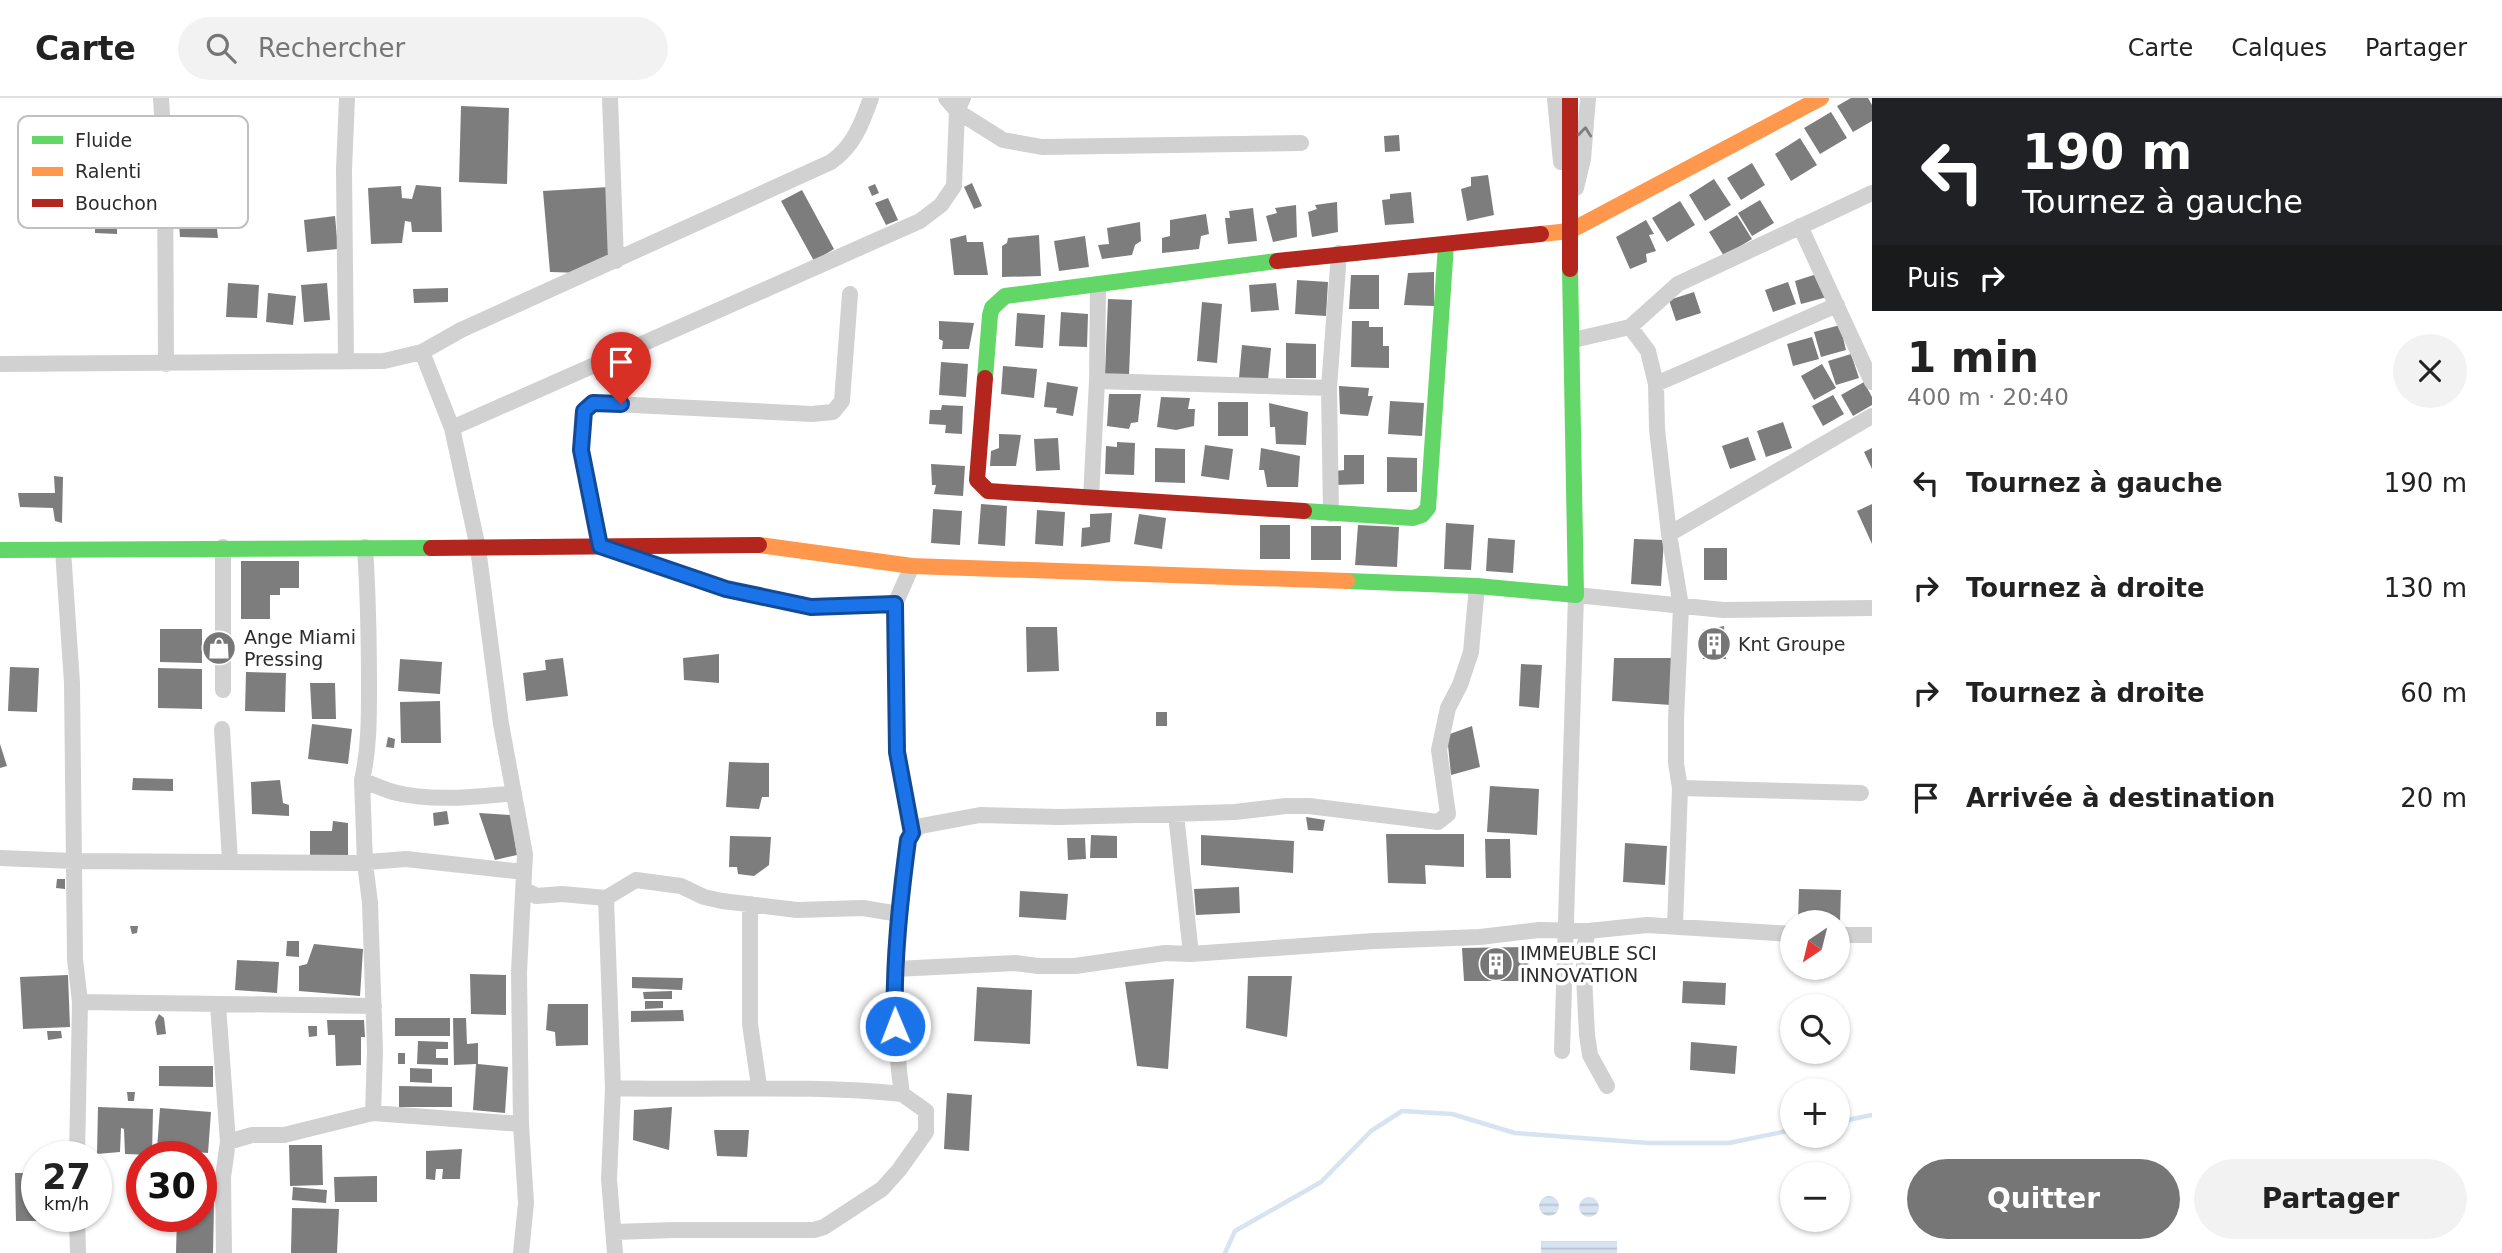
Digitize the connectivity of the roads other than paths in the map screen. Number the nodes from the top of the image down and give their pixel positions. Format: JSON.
{"nodes":[{"id":1,"x":161,"y":98,"type":"edge"},
{"id":2,"x":347,"y":98,"type":"edge"},
{"id":3,"x":610,"y":98,"type":"edge"},
{"id":4,"x":871,"y":98,"type":"edge"},
{"id":5,"x":946,"y":98,"type":"edge"},
{"id":6,"x":1555,"y":98,"type":"edge"},
{"id":7,"x":1570,"y":98,"type":"edge"},
{"id":8,"x":1588,"y":98,"type":"edge"},
{"id":9,"x":1821,"y":98,"type":"edge"},
{"id":10,"x":960,"y":104,"type":"edge"},
{"id":11,"x":162,"y":116,"type":"edge"},
{"id":12,"x":1301,"y":144,"type":"dead end"},
{"id":13,"x":1872,"y":193,"type":"edge"},
{"id":14,"x":1570,"y":222,"type":"junction"},
{"id":15,"x":1800,"y":226,"type":"junction"},
{"id":16,"x":165,"y":228,"type":"edge"},
{"id":17,"x":1446,"y":245,"type":"junction"},
{"id":18,"x":1339,"y":253,"type":"junction"},
{"id":19,"x":615,"y":261,"type":"junction"},
{"id":20,"x":1098,"y":284,"type":"junction"},
{"id":21,"x":850,"y":293,"type":"dead end"},
{"id":22,"x":1837,"y":305,"type":"junction"},
{"id":23,"x":1630,"y":327,"type":"junction"},
{"id":24,"x":1573,"y":340,"type":"junction"},
{"id":25,"x":422,"y":352,"type":"junction"},
{"id":26,"x":346,"y":361,"type":"junction"},
{"id":27,"x":0,"y":364,"type":"edge"},
{"id":28,"x":166,"y":364,"type":"junction"},
{"id":29,"x":1097,"y":381,"type":"junction"},
{"id":30,"x":1872,"y":383,"type":"edge"},
{"id":31,"x":1656,"y":384,"type":"junction"},
{"id":32,"x":1329,"y":388,"type":"junction"},
{"id":33,"x":1872,"y":416,"type":"edge"},
{"id":34,"x":452,"y":428,"type":"junction"},
{"id":35,"x":1091,"y":498,"type":"junction"},
{"id":36,"x":1331,"y":514,"type":"junction"},
{"id":37,"x":1669,"y":534,"type":"junction"},
{"id":38,"x":600,"y":546,"type":"junction"},
{"id":39,"x":223,"y":547,"type":"junction"},
{"id":40,"x":365,"y":547,"type":"junction"},
{"id":41,"x":478,"y":548,"type":"junction"},
{"id":42,"x":0,"y":550,"type":"edge"},
{"id":43,"x":64,"y":550,"type":"junction"},
{"id":44,"x":912,"y":566,"type":"junction"},
{"id":45,"x":1477,"y":586,"type":"junction"},
{"id":46,"x":1576,"y":595,"type":"junction"},
{"id":47,"x":895,"y":604,"type":"junction"},
{"id":48,"x":1681,"y":606,"type":"junction"},
{"id":49,"x":1872,"y":608,"type":"edge"},
{"id":50,"x":223,"y":690,"type":"dead end"},
{"id":51,"x":222,"y":729,"type":"dead end"},
{"id":52,"x":362,"y":780,"type":"junction"},
{"id":53,"x":1680,"y":788,"type":"junction"},
{"id":54,"x":514,"y":793,"type":"junction"},
{"id":55,"x":1861,"y":793,"type":"dead end"},
{"id":56,"x":1176,"y":814,"type":"junction"},
{"id":57,"x":912,"y":833,"type":"junction"},
{"id":58,"x":0,"y":858,"type":"edge"},
{"id":59,"x":74,"y":861,"type":"junction"},
{"id":60,"x":230,"y":861,"type":"junction"},
{"id":61,"x":365,"y":863,"type":"junction"},
{"id":62,"x":524,"y":881,"type":"junction"},
{"id":63,"x":606,"y":898,"type":"junction"},
{"id":64,"x":750,"y":904,"type":"junction"},
{"id":65,"x":899,"y":914,"type":"junction"},
{"id":66,"x":1675,"y":926,"type":"junction"},
{"id":67,"x":1566,"y":931,"type":"junction"},
{"id":68,"x":1588,"y":931,"type":"junction"},
{"id":69,"x":1780,"y":933,"type":"edge"},
{"id":70,"x":1850,"y":935,"type":"edge"},
{"id":71,"x":1872,"y":935,"type":"edge"},
{"id":72,"x":1191,"y":954,"type":"junction"},
{"id":73,"x":896,"y":969,"type":"junction"},
{"id":74,"x":80,"y":1002,"type":"junction"},
{"id":75,"x":218,"y":1005,"type":"junction"},
{"id":76,"x":373,"y":1006,"type":"junction"},
{"id":77,"x":1562,"y":1051,"type":"dead end"},
{"id":78,"x":759,"y":1086,"type":"junction"},
{"id":79,"x":1607,"y":1086,"type":"dead end"},
{"id":80,"x":613,"y":1088,"type":"junction"},
{"id":81,"x":902,"y":1094,"type":"junction"},
{"id":82,"x":373,"y":1113,"type":"junction"},
{"id":83,"x":521,"y":1125,"type":"junction"},
{"id":84,"x":77,"y":1141,"type":"edge"},
{"id":85,"x":228,"y":1142,"type":"junction"},
{"id":86,"x":77,"y":1232,"type":"edge"},
{"id":87,"x":614,"y":1232,"type":"junction"},
{"id":88,"x":78,"y":1253,"type":"edge"},
{"id":89,"x":224,"y":1253,"type":"edge"},
{"id":90,"x":522,"y":1253,"type":"edge"},
{"id":91,"x":615,"y":1253,"type":"edge"}],
"edges":[{"from":1,"to":11,"type":"street"},
{"from":2,"to":26,"type":"street"},
{"from":3,"to":19,"type":"street"},
{"from":4,"to":19,"type":"street"},
{"from":5,"to":10,"type":"street"},
{"from":6,"to":14,"type":"street"},
{"from":7,"to":14,"type":"street"},
{"from":14,"to":8,"type":"street","one_way":true},
{"from":9,"to":14,"type":"street"},
{"from":10,"to":12,"type":"street"},
{"from":10,"to":34,"type":"street"},
{"from":13,"to":15,"type":"street"},
{"from":14,"to":17,"type":"street"},
{"from":14,"to":24,"type":"street"},
{"from":15,"to":22,"type":"street"},
{"from":15,"to":23,"type":"street"},
{"from":16,"to":28,"type":"street"},
{"from":17,"to":18,"type":"street"},
{"from":17,"to":36,"type":"street"},
{"from":18,"to":20,"type":"street"},
{"from":18,"to":32,"type":"street"},
{"from":19,"to":25,"type":"street"},
{"from":20,"to":29,"type":"street"},
{"from":20,"to":35,"type":"street"},
{"from":21,"to":38,"type":"street"},
{"from":22,"to":30,"type":"street"},
{"from":22,"to":31,"type":"street"},
{"from":23,"to":24,"type":"street"},
{"from":23,"to":31,"type":"street"},
{"from":24,"to":46,"type":"street"},
{"from":25,"to":26,"type":"street"},
{"from":25,"to":34,"type":"street"},
{"from":26,"to":28,"type":"street"},
{"from":27,"to":28,"type":"street"},
{"from":29,"to":32,"type":"street"},
{"from":29,"to":35,"type":"street"},
{"from":31,"to":37,"type":"street"},
{"from":32,"to":36,"type":"street"},
{"from":33,"to":37,"type":"street"},
{"from":34,"to":41,"type":"street"},
{"from":35,"to":36,"type":"street"},
{"from":37,"to":48,"type":"street"},
{"from":38,"to":41,"type":"street"},
{"from":38,"to":44,"type":"street"},
{"from":38,"to":47,"type":"street"},
{"from":39,"to":40,"type":"street"},
{"from":39,"to":43,"type":"street"},
{"from":39,"to":50,"type":"street"},
{"from":40,"to":41,"type":"street"},
{"from":40,"to":52,"type":"street"},
{"from":41,"to":54,"type":"street"},
{"from":42,"to":43,"type":"street"},
{"from":43,"to":59,"type":"street"},
{"from":44,"to":45,"type":"street"},
{"from":44,"to":47,"type":"street"},
{"from":45,"to":46,"type":"street"},
{"from":45,"to":56,"type":"street"},
{"from":46,"to":48,"type":"street"},
{"from":46,"to":67,"type":"street"},
{"from":47,"to":57,"type":"street"},
{"from":48,"to":49,"type":"street"},
{"from":48,"to":53,"type":"street"},
{"from":51,"to":60,"type":"street"},
{"from":52,"to":54,"type":"street"},
{"from":52,"to":61,"type":"street"},
{"from":53,"to":55,"type":"street"},
{"from":53,"to":66,"type":"street"},
{"from":54,"to":62,"type":"street"},
{"from":56,"to":57,"type":"street"},
{"from":56,"to":72,"type":"street"},
{"from":57,"to":65,"type":"street"},
{"from":58,"to":59,"type":"street"},
{"from":59,"to":60,"type":"street"},
{"from":59,"to":74,"type":"street"},
{"from":60,"to":61,"type":"street"},
{"from":61,"to":62,"type":"street"},
{"from":61,"to":76,"type":"street"},
{"from":62,"to":63,"type":"street"},
{"from":62,"to":83,"type":"street"},
{"from":63,"to":64,"type":"street"},
{"from":63,"to":80,"type":"street"},
{"from":64,"to":65,"type":"street"},
{"from":64,"to":78,"type":"street"},
{"from":65,"to":73,"type":"street"},
{"from":66,"to":68,"type":"street"},
{"from":66,"to":69,"type":"street"},
{"from":67,"to":68,"type":"street"},
{"from":67,"to":72,"type":"street"},
{"from":67,"to":77,"type":"street"},
{"from":68,"to":79,"type":"street"},
{"from":70,"to":71,"type":"street"},
{"from":72,"to":73,"type":"street"},
{"from":73,"to":81,"type":"street"},
{"from":74,"to":75,"type":"street"},
{"from":74,"to":84,"type":"street"},
{"from":75,"to":76,"type":"street"},
{"from":75,"to":85,"type":"street"},
{"from":76,"to":82,"type":"street"},
{"from":78,"to":80,"type":"street"},
{"from":78,"to":81,"type":"street"},
{"from":80,"to":87,"type":"street"},
{"from":81,"to":87,"type":"street"},
{"from":82,"to":83,"type":"street"},
{"from":82,"to":85,"type":"street"},
{"from":83,"to":90,"type":"street"},
{"from":85,"to":89,"type":"street"},
{"from":86,"to":88,"type":"street"},
{"from":87,"to":91,"type":"street"}]}
